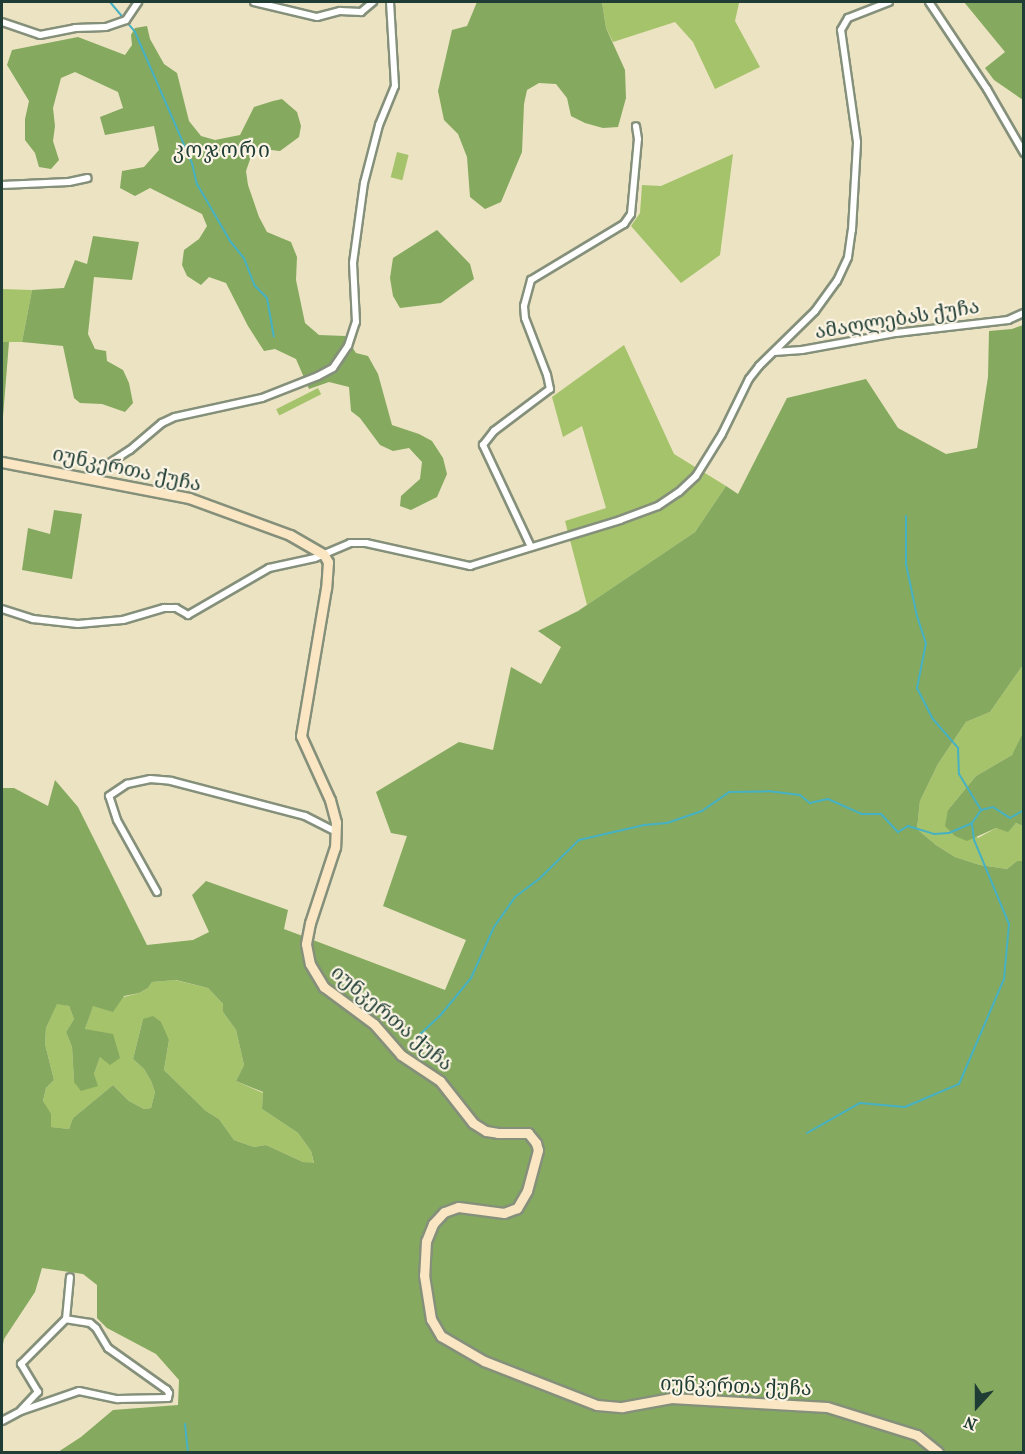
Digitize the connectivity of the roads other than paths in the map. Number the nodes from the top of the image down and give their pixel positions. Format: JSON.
{"nodes":[{"id":1,"x":138,"y":2,"type":"edge"},
{"id":2,"x":254,"y":2,"type":"edge"},
{"id":3,"x":373,"y":2,"type":"edge"},
{"id":4,"x":390,"y":2,"type":"edge"},
{"id":5,"x":889,"y":2,"type":"edge"},
{"id":6,"x":928,"y":2,"type":"edge"},
{"id":7,"x":2,"y":22,"type":"edge"},
{"id":8,"x":636,"y":126,"type":"dead end"},
{"id":9,"x":1023,"y":153,"type":"edge"},
{"id":10,"x":88,"y":178,"type":"dead end"},
{"id":11,"x":2,"y":185,"type":"edge"},
{"id":12,"x":1023,"y":313,"type":"edge"},
{"id":13,"x":774,"y":352,"type":"junction"},
{"id":14,"x":2,"y":462,"type":"edge"},
{"id":15,"x":93,"y":478,"type":"junction"},
{"id":16,"x":531,"y":547,"type":"junction"},
{"id":17,"x":324,"y":555,"type":"junction"},
{"id":18,"x":2,"y":609,"type":"edge"},
{"id":19,"x":336,"y":832,"type":"junction"},
{"id":20,"x":157,"y":892,"type":"dead end"},
{"id":21,"x":70,"y":1277,"type":"dead end"},
{"id":22,"x":66,"y":1319,"type":"junction"},
{"id":23,"x":21,"y":1411,"type":"junction"},
{"id":24,"x":2,"y":1421,"type":"edge"},
{"id":25,"x":938,"y":1452,"type":"edge"}],
"edges":[{"from":1,"to":7,"type":"street"},
{"from":2,"to":3,"type":"street"},
{"from":4,"to":15,"type":"street"},
{"from":5,"to":13,"type":"street"},
{"from":6,"to":9,"type":"street"},
{"from":8,"to":16,"type":"street"},
{"from":10,"to":11,"type":"street"},
{"from":12,"to":13,"type":"street","name":"ამაღლებას ქუჩა"},
{"from":13,"to":16,"type":"street"},
{"from":14,"to":15,"type":"main road","name":"იუნკერთა ქუჩა"},
{"from":15,"to":17,"type":"main road","name":"იუნკერთა ქუჩა"},
{"from":16,"to":17,"type":"street"},
{"from":17,"to":18,"type":"street"},
{"from":17,"to":19,"type":"main road","name":"იუნკერთა ქუჩა"},
{"from":19,"to":20,"type":"street"},
{"from":19,"to":25,"type":"main road","name":"იუნკერთა ქუჩა"},
{"from":21,"to":22,"type":"street"},
{"from":22,"to":23,"type":"street"},
{"from":22,"to":23,"type":"street"},
{"from":23,"to":24,"type":"street"}]}
